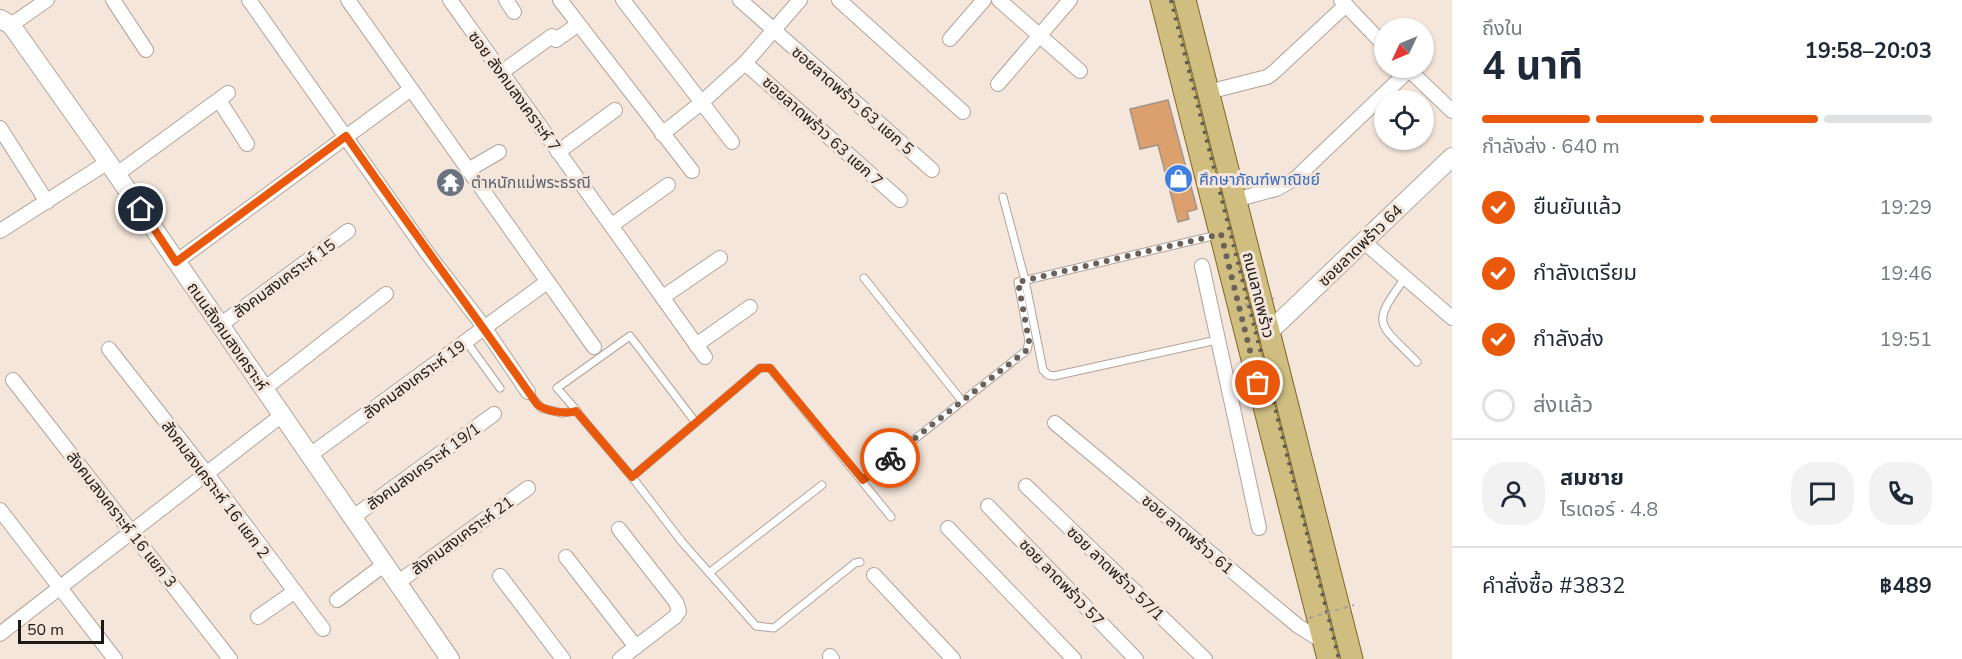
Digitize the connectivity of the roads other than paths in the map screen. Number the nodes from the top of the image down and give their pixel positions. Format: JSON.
{"nodes":[{"id":1,"x":47,"y":0,"type":"edge"},
{"id":2,"x":113,"y":0,"type":"edge"},
{"id":3,"x":249,"y":0,"type":"edge"},
{"id":4,"x":348,"y":0,"type":"edge"},
{"id":5,"x":560,"y":0,"type":"edge"},
{"id":6,"x":623,"y":0,"type":"edge"},
{"id":7,"x":740,"y":0,"type":"edge"},
{"id":8,"x":800,"y":0,"type":"edge"},
{"id":9,"x":839,"y":0,"type":"edge"},
{"id":10,"x":984,"y":0,"type":"edge"},
{"id":11,"x":999,"y":0,"type":"edge"},
{"id":12,"x":1070,"y":0,"type":"edge"},
{"id":13,"x":1161,"y":0,"type":"edge"},
{"id":14,"x":1185,"y":0,"type":"edge"},
{"id":15,"x":455,"y":2,"type":"edge"},
{"id":16,"x":1343,"y":3,"type":"edge"},
{"id":17,"x":5,"y":22,"type":"edge"},
{"id":18,"x":577,"y":25,"type":"junction"},
{"id":19,"x":773,"y":30,"type":"junction"},
{"id":20,"x":1040,"y":35,"type":"junction"},
{"id":21,"x":1374,"y":35,"type":"edge"},
{"id":22,"x":950,"y":39,"type":"dead end"},
{"id":23,"x":146,"y":50,"type":"dead end"},
{"id":24,"x":745,"y":63,"type":"junction"},
{"id":25,"x":1080,"y":71,"type":"dead end"},
{"id":26,"x":502,"y":72,"type":"junction"},
{"id":27,"x":1399,"y":78,"type":"edge"},
{"id":28,"x":1417,"y":78,"type":"edge"},
{"id":29,"x":998,"y":84,"type":"dead end"},
{"id":30,"x":411,"y":89,"type":"junction"},
{"id":31,"x":1208,"y":92,"type":"junction"},
{"id":32,"x":701,"y":103,"type":"junction"},
{"id":33,"x":615,"y":110,"type":"dead end"},
{"id":34,"x":1452,"y":111,"type":"edge"},
{"id":35,"x":963,"y":112,"type":"dead end"},
{"id":36,"x":0,"y":128,"type":"edge"},
{"id":37,"x":662,"y":134,"type":"junction"},
{"id":38,"x":346,"y":136,"type":"junction"},
{"id":39,"x":732,"y":142,"type":"dead end"},
{"id":40,"x":247,"y":144,"type":"dead end"},
{"id":41,"x":499,"y":152,"type":"dead end"},
{"id":42,"x":558,"y":152,"type":"junction"},
{"id":43,"x":1452,"y":157,"type":"edge"},
{"id":44,"x":112,"y":168,"type":"junction"},
{"id":45,"x":468,"y":170,"type":"junction"},
{"id":46,"x":932,"y":170,"type":"dead end"},
{"id":47,"x":692,"y":171,"type":"dead end"},
{"id":48,"x":668,"y":185,"type":"dead end"},
{"id":49,"x":1003,"y":197,"type":"dead end"},
{"id":50,"x":900,"y":200,"type":"dead end"},
{"id":51,"x":1235,"y":200,"type":"junction"},
{"id":52,"x":47,"y":202,"type":"junction"},
{"id":53,"x":612,"y":225,"type":"junction"},
{"id":54,"x":0,"y":231,"type":"edge"},
{"id":55,"x":348,"y":231,"type":"dead end"},
{"id":56,"x":1221,"y":234,"type":"junction"},
{"id":57,"x":1364,"y":242,"type":"junction"},
{"id":58,"x":720,"y":258,"type":"dead end"},
{"id":59,"x":176,"y":262,"type":"junction"},
{"id":60,"x":1202,"y":266,"type":"dead end"},
{"id":61,"x":864,"y":278,"type":"dead end"},
{"id":62,"x":1406,"y":278,"type":"junction"},
{"id":63,"x":1025,"y":280,"type":"junction"},
{"id":64,"x":547,"y":282,"type":"junction"},
{"id":65,"x":386,"y":294,"type":"dead end"},
{"id":66,"x":663,"y":297,"type":"junction"},
{"id":67,"x":750,"y":308,"type":"dead end"},
{"id":68,"x":1452,"y":318,"type":"edge"},
{"id":69,"x":220,"y":326,"type":"junction"},
{"id":70,"x":484,"y":327,"type":"junction"},
{"id":71,"x":1269,"y":333,"type":"junction"},
{"id":72,"x":1247,"y":339,"type":"junction"},
{"id":73,"x":466,"y":340,"type":"junction"},
{"id":74,"x":1217,"y":340,"type":"junction"},
{"id":75,"x":696,"y":345,"type":"junction"},
{"id":76,"x":594,"y":347,"type":"dead end"},
{"id":77,"x":109,"y":349,"type":"dead end"},
{"id":78,"x":705,"y":357,"type":"dead end"},
{"id":79,"x":1417,"y":362,"type":"dead end"},
{"id":80,"x":13,"y":380,"type":"dead end"},
{"id":81,"x":500,"y":388,"type":"dead end"},
{"id":82,"x":264,"y":389,"type":"junction"},
{"id":83,"x":528,"y":392,"type":"joint"},
{"id":84,"x":962,"y":401,"type":"junction"},
{"id":85,"x":578,"y":412,"type":"junction"},
{"id":86,"x":494,"y":414,"type":"dead end"},
{"id":87,"x":282,"y":415,"type":"junction"},
{"id":88,"x":696,"y":423,"type":"junction"},
{"id":89,"x":1055,"y":423,"type":"dead end"},
{"id":90,"x":310,"y":455,"type":"junction"},
{"id":91,"x":207,"y":474,"type":"junction"},
{"id":92,"x":632,"y":477,"type":"junction"},
{"id":93,"x":863,"y":480,"type":"junction"},
{"id":94,"x":822,"y":485,"type":"dead end"},
{"id":95,"x":1026,"y":486,"type":"dead end"},
{"id":96,"x":528,"y":488,"type":"dead end"},
{"id":97,"x":988,"y":506,"type":"dead end"},
{"id":98,"x":0,"y":510,"type":"edge"},
{"id":99,"x":891,"y":517,"type":"dead end"},
{"id":100,"x":352,"y":518,"type":"junction"},
{"id":101,"x":948,"y":528,"type":"dead end"},
{"id":102,"x":1258,"y":528,"type":"dead end"},
{"id":103,"x":619,"y":529,"type":"dead end"},
{"id":104,"x":132,"y":532,"type":"junction"},
{"id":105,"x":566,"y":557,"type":"dead end"},
{"id":106,"x":860,"y":562,"type":"dead end"},
{"id":107,"x":385,"y":564,"type":"junction"},
{"id":108,"x":709,"y":573,"type":"junction"},
{"id":109,"x":874,"y":575,"type":"dead end"},
{"id":110,"x":500,"y":576,"type":"dead end"},
{"id":111,"x":397,"y":583,"type":"junction"},
{"id":112,"x":61,"y":587,"type":"junction"},
{"id":113,"x":294,"y":592,"type":"junction"},
{"id":114,"x":337,"y":600,"type":"dead end"},
{"id":115,"x":258,"y":617,"type":"dead end"},
{"id":116,"x":323,"y":629,"type":"dead end"},
{"id":117,"x":0,"y":634,"type":"edge"},
{"id":118,"x":636,"y":647,"type":"junction"},
{"id":119,"x":1326,"y":651,"type":"edge"},
{"id":120,"x":115,"y":659,"type":"edge"},
{"id":121,"x":230,"y":659,"type":"edge"},
{"id":122,"x":450,"y":659,"type":"edge"},
{"id":123,"x":562,"y":659,"type":"edge"},
{"id":124,"x":620,"y":659,"type":"edge"},
{"id":125,"x":953,"y":659,"type":"edge"},
{"id":126,"x":1074,"y":659,"type":"edge"},
{"id":127,"x":1136,"y":659,"type":"edge"},
{"id":128,"x":1205,"y":659,"type":"edge"},
{"id":129,"x":1352,"y":659,"type":"edge"}],
"edges":[{"from":1,"to":17,"type":"street"},
{"from":2,"to":23,"type":"street"},
{"from":3,"to":38,"type":"street"},
{"from":4,"to":30,"type":"street"},
{"from":5,"to":18,"type":"street"},
{"from":6,"to":32,"type":"street"},
{"from":7,"to":19,"type":"street","name":"ซอยลาดพร้าว 63 แยก 5"},
{"from":8,"to":19,"type":"street"},
{"from":9,"to":35,"type":"street"},
{"from":10,"to":22,"type":"street"},
{"from":11,"to":20,"type":"street"},
{"from":12,"to":20,"type":"street"},
{"from":13,"to":56,"type":"main road","name":"ถนนลาดพร้าว"},
{"from":14,"to":31,"type":"main road","name":"ถนนลาดพร้าว"},
{"from":15,"to":26,"type":"street","name":"ซอย สังคมสงเคราะห์ 7"},
{"from":16,"to":21,"type":"street"},
{"from":16,"to":31,"type":"street"},
{"from":17,"to":44,"type":"main road","name":"ถนนสังคมสงเคราะห์"},
{"from":18,"to":26,"type":"street"},
{"from":18,"to":37,"type":"street"},
{"from":19,"to":24,"type":"street"},
{"from":19,"to":46,"type":"street","name":"ซอยลาดพร้าว 63 แยก 5"},
{"from":20,"to":25,"type":"street"},
{"from":20,"to":29,"type":"street"},
{"from":24,"to":32,"type":"street"},
{"from":24,"to":50,"type":"street","name":"ซอยลาดพร้าว 63 แยก 7"},
{"from":26,"to":42,"type":"street","name":"ซอย สังคมสงเคราะห์ 7"},
{"from":27,"to":51,"type":"street"},
{"from":28,"to":34,"type":"street"},
{"from":30,"to":38,"type":"street"},
{"from":30,"to":45,"type":"street"},
{"from":31,"to":51,"type":"main road","name":"ถนนลาดพร้าว"},
{"from":32,"to":37,"type":"street"},
{"from":32,"to":39,"type":"street"},
{"from":33,"to":42,"type":"street"},
{"from":36,"to":52,"type":"street"},
{"from":37,"to":47,"type":"street"},
{"from":38,"to":59,"type":"street"},
{"from":38,"to":70,"type":"street"},
{"from":40,"to":44,"type":"street"},
{"from":41,"to":45,"type":"street"},
{"from":42,"to":53,"type":"street","name":"ซอย สังคมสงเคราะห์ 7"},
{"from":43,"to":57,"type":"main road","name":"ซอยลาดพร้าว 64"},
{"from":44,"to":52,"type":"street"},
{"from":44,"to":59,"type":"main road","name":"ถนนสังคมสงเคราะห์"},
{"from":45,"to":64,"type":"street"},
{"from":48,"to":53,"type":"street"},
{"from":49,"to":63,"type":"lane"},
{"from":51,"to":71,"type":"main road","name":"ถนนลาดพร้าว"},
{"from":52,"to":54,"type":"street"},
{"from":53,"to":66,"type":"street","name":"ซอย สังคมสงเคราะห์ 7"},
{"from":55,"to":69,"type":"street","name":"สังคมสงเคราะห์ 15"},
{"from":56,"to":63,"type":"lane"},
{"from":56,"to":72,"type":"main road","name":"ถนนลาดพร้าว"},
{"from":57,"to":62,"type":"street"},
{"from":57,"to":71,"type":"main road","name":"ซอยลาดพร้าว 64"},
{"from":58,"to":66,"type":"street"},
{"from":59,"to":69,"type":"main road","name":"ถนนสังคมสงเคราะห์"},
{"from":60,"to":74,"type":"street"},
{"from":61,"to":84,"type":"lane"},
{"from":62,"to":68,"type":"street"},
{"from":62,"to":79,"type":"lane"},
{"from":63,"to":74,"type":"lane"},
{"from":63,"to":84,"type":"lane"},
{"from":64,"to":70,"type":"street","name":"สังคมสงเคราะห์ 19"},
{"from":64,"to":76,"type":"street"},
{"from":65,"to":82,"type":"street"},
{"from":66,"to":75,"type":"street","name":"ซอย สังคมสงเคราะห์ 7"},
{"from":67,"to":75,"type":"street"},
{"from":69,"to":82,"type":"main road","name":"ถนนสังคมสงเคราะห์"},
{"from":70,"to":73,"type":"street","name":"สังคมสงเคราะห์ 19"},
{"from":70,"to":83,"type":"street"},
{"from":71,"to":72,"type":"main road"},
{"from":71,"to":129,"type":"main road","name":"ถนนลาดพร้าว"},
{"from":72,"to":119,"type":"main road","name":"ถนนลาดพร้าว"},
{"from":73,"to":81,"type":"lane"},
{"from":73,"to":90,"type":"street","name":"สังคมสงเคราะห์ 19"},
{"from":74,"to":102,"type":"street"},
{"from":75,"to":78,"type":"street","name":"ซอย สังคมสงเคราะห์ 7"},
{"from":77,"to":91,"type":"street","name":"สังคมสงเคราะห์ 16 แยก 2"},
{"from":80,"to":104,"type":"street","name":"สังคมสงเคราะห์ 16 แยก 3"},
{"from":82,"to":87,"type":"main road","name":"ถนนสังคมสงเคราะห์"},
{"from":83,"to":85,"type":"lane"},
{"from":84,"to":93,"type":"lane"},
{"from":85,"to":88,"type":"lane"},
{"from":85,"to":92,"type":"lane"},
{"from":86,"to":100,"type":"street","name":"สังคมสงเคราะห์ 19/1"},
{"from":87,"to":90,"type":"main road","name":"ถนนสังคมสงเคราะห์"},
{"from":87,"to":91,"type":"street"},
{"from":88,"to":92,"type":"lane"},
{"from":88,"to":93,"type":"lane"},
{"from":89,"to":119,"type":"street","name":"ซอย ลาดพร้าว 61"},
{"from":90,"to":100,"type":"main road","name":"ถนนสังคมสงเคราะห์"},
{"from":91,"to":104,"type":"street"},
{"from":91,"to":113,"type":"street","name":"สังคมสงเคราะห์ 16 แยก 2"},
{"from":92,"to":108,"type":"lane"},
{"from":93,"to":99,"type":"lane"},
{"from":94,"to":108,"type":"lane"},
{"from":95,"to":128,"type":"street","name":"ซอย ลาดพร้าว 57/1"},
{"from":96,"to":111,"type":"street","name":"สังคมสงเคราะห์ 21"},
{"from":97,"to":127,"type":"street","name":"ซอย ลาดพร้าว 57"},
{"from":98,"to":112,"type":"street"},
{"from":100,"to":107,"type":"main road","name":"ถนนสังคมสงเคราะห์"},
{"from":101,"to":126,"type":"street"},
{"from":103,"to":118,"type":"street"},
{"from":104,"to":112,"type":"street"},
{"from":104,"to":121,"type":"street","name":"สังคมสงเคราะห์ 16 แยก 3"},
{"from":105,"to":118,"type":"street"},
{"from":106,"to":108,"type":"lane"},
{"from":107,"to":111,"type":"main road","name":"ถนนสังคมสงเคราะห์"},
{"from":107,"to":114,"type":"street"},
{"from":109,"to":125,"type":"street"},
{"from":110,"to":123,"type":"street"},
{"from":111,"to":122,"type":"main road","name":"ถนนสังคมสงเคราะห์"},
{"from":112,"to":117,"type":"street"},
{"from":112,"to":120,"type":"street"},
{"from":113,"to":115,"type":"street"},
{"from":113,"to":116,"type":"street","name":"สังคมสงเคราะห์ 16 แยก 2"},
{"from":118,"to":124,"type":"street"}]}
